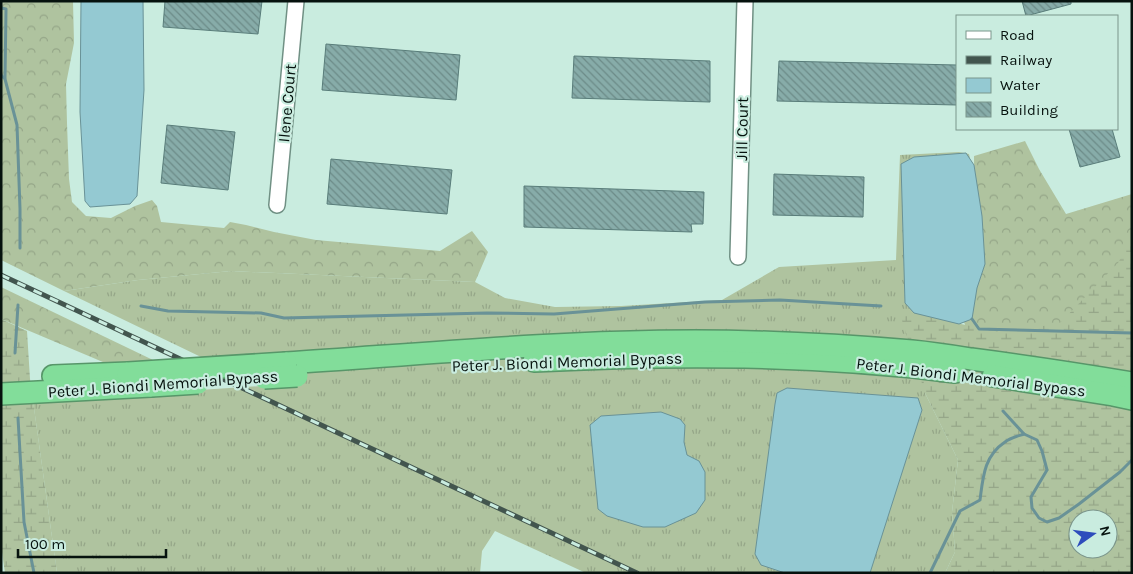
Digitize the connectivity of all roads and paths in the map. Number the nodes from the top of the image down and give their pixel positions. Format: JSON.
{"nodes":[{"id":1,"x":296,"y":1,"type":"edge"},
{"id":2,"x":745,"y":1,"type":"edge"},
{"id":3,"x":277,"y":206,"type":"dead end"},
{"id":4,"x":738,"y":257,"type":"dead end"},
{"id":5,"x":291,"y":369,"type":"junction"},
{"id":6,"x":1,"y":379,"type":"edge"},
{"id":7,"x":1125,"y":390,"type":"edge"},
{"id":8,"x":1,"y":394,"type":"edge"}],
"edges":[{"from":1,"to":3,"type":"street","name":"Ilene Court"},
{"from":2,"to":4,"type":"street","name":"Jill Court"},
{"from":5,"to":6,"type":"highway","name":"Peter J. Biondi Memorial Bypass","bridge":true},
{"from":5,"to":7,"type":"highway","name":"Peter J. Biondi Memorial Bypass"},
{"from":5,"to":8,"type":"highway","name":"Peter J. Biondi Memorial Bypass","bridge":true}]}
